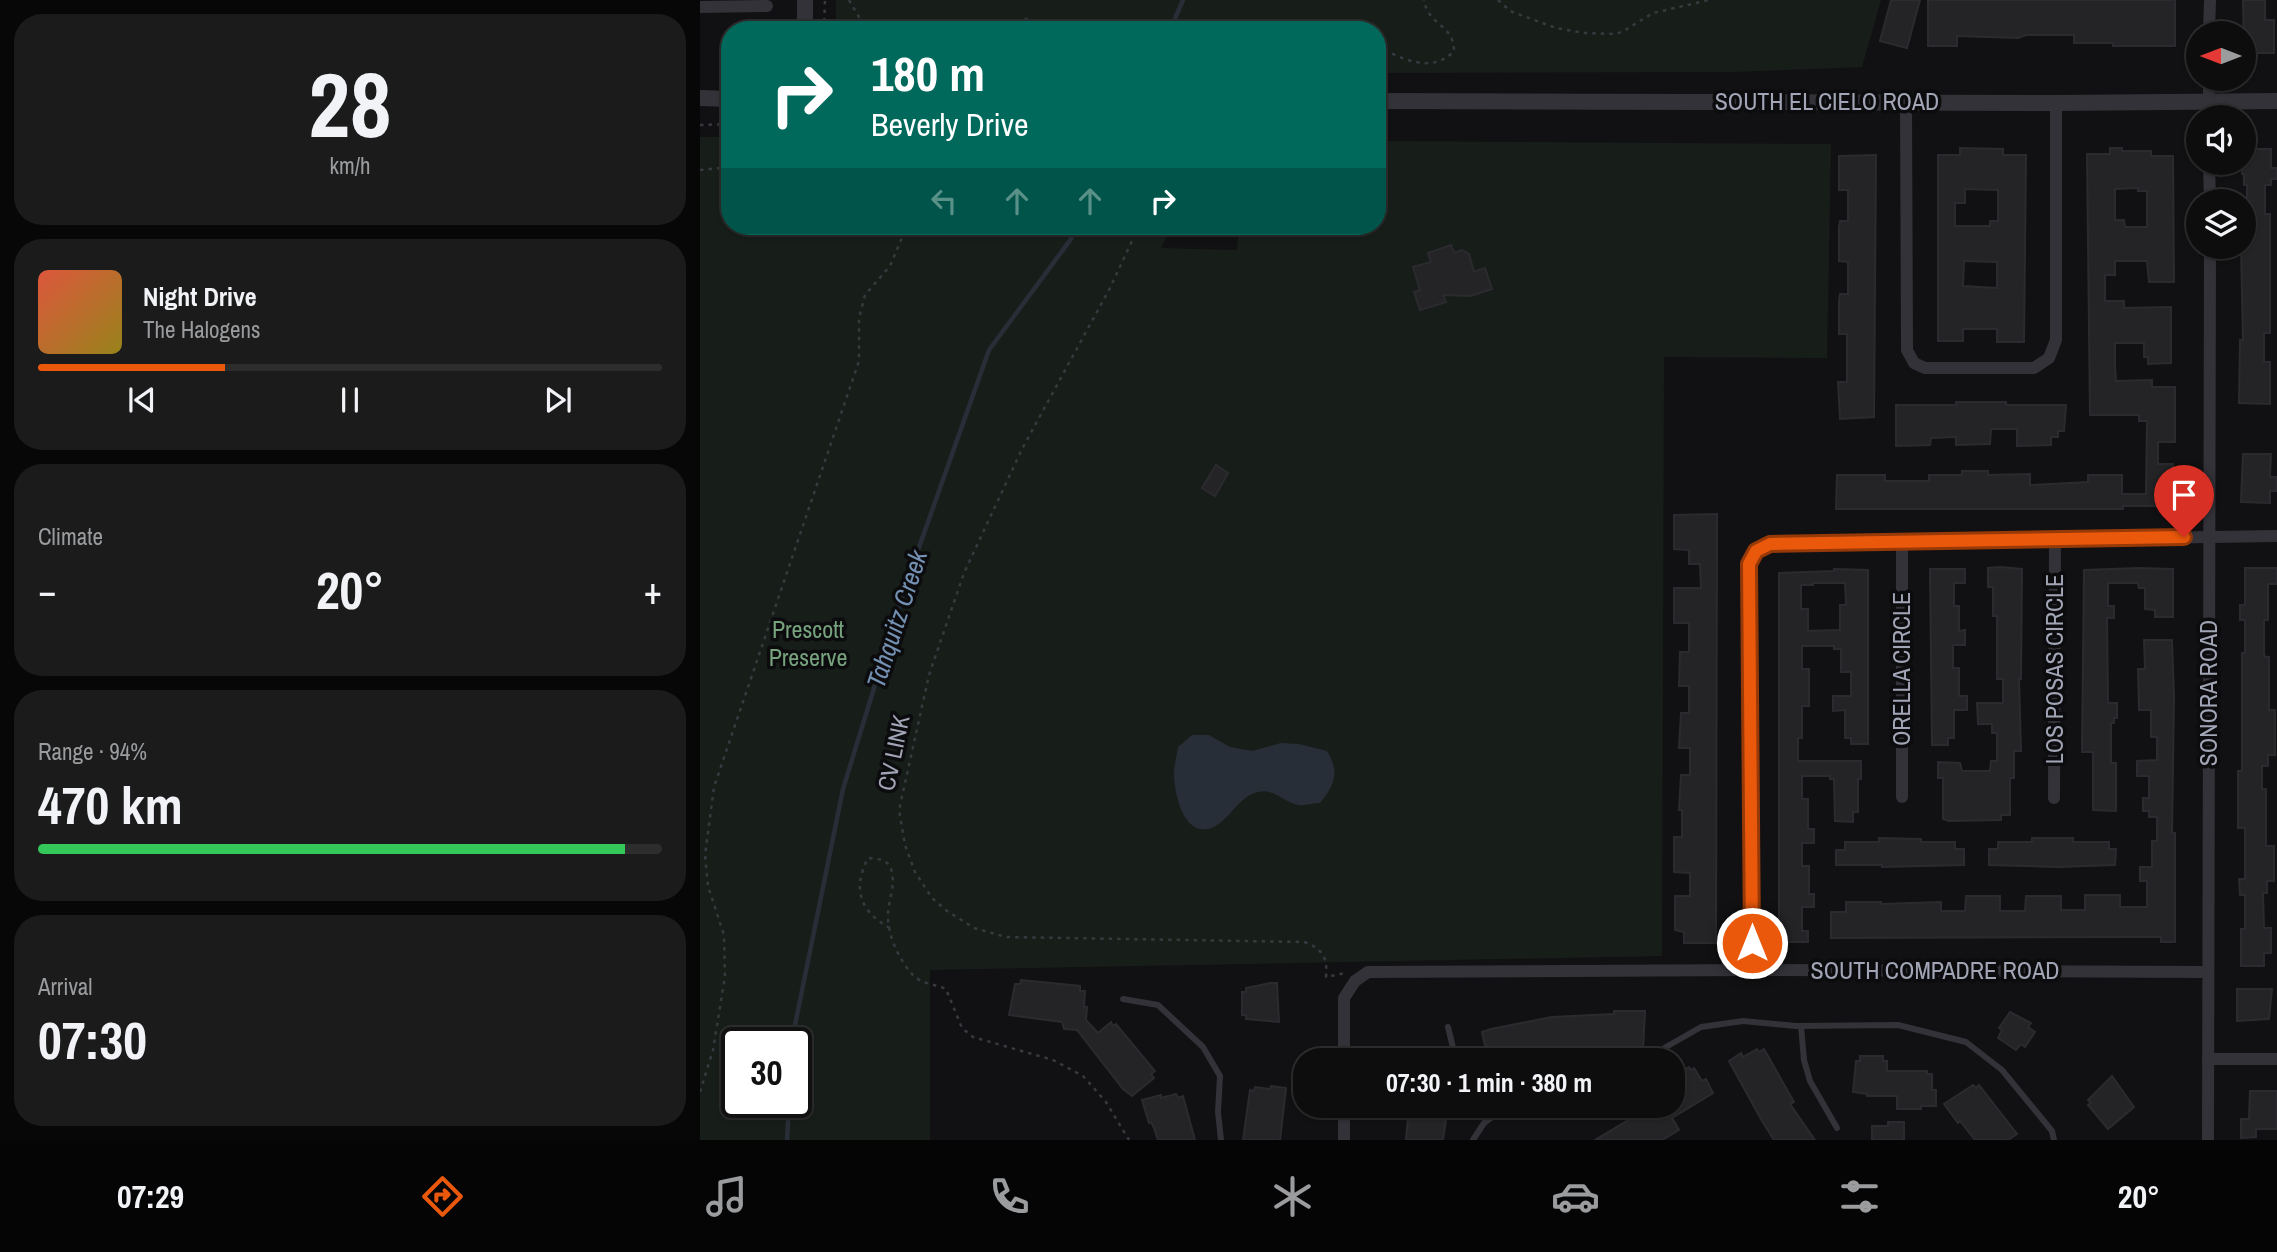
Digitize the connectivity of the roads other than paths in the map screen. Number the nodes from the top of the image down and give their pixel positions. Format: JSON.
{"nodes":[{"id":1,"x":805,"y":0,"type":"edge"},
{"id":2,"x":2210,"y":0,"type":"edge"},
{"id":3,"x":767,"y":6,"type":"dead end"},
{"id":4,"x":700,"y":7,"type":"edge"},
{"id":5,"x":805,"y":21,"type":"edge"},
{"id":6,"x":2209,"y":21,"type":"edge"},
{"id":7,"x":700,"y":98,"type":"edge"},
{"id":8,"x":721,"y":99,"type":"edge"},
{"id":9,"x":1386,"y":100,"type":"edge"},
{"id":10,"x":2277,"y":101,"type":"edge"},
{"id":11,"x":1906,"y":102,"type":"junction"},
{"id":12,"x":2056,"y":103,"type":"junction"},
{"id":13,"x":2243,"y":105,"type":"edge"},
{"id":14,"x":2186,"y":108,"type":"edge"},
{"id":15,"x":2210,"y":259,"type":"edge"},
{"id":16,"x":2277,"y":536,"type":"edge"},
{"id":17,"x":2209,"y":537,"type":"junction"},
{"id":18,"x":2055,"y":540,"type":"junction"},
{"id":19,"x":1902,"y":541,"type":"junction"},
{"id":20,"x":1902,"y":797,"type":"dead end"},
{"id":21,"x":2054,"y":798,"type":"dead end"},
{"id":22,"x":1752,"y":970,"type":"junction"},
{"id":23,"x":2207,"y":972,"type":"junction"},
{"id":24,"x":1123,"y":999,"type":"dead end"},
{"id":25,"x":1801,"y":1026,"type":"junction"},
{"id":26,"x":1448,"y":1027,"type":"dead end"},
{"id":27,"x":1344,"y":1048,"type":"edge"},
{"id":28,"x":1453,"y":1048,"type":"edge"},
{"id":29,"x":1665,"y":1048,"type":"edge"},
{"id":30,"x":2208,"y":1059,"type":"junction"},
{"id":31,"x":2277,"y":1059,"type":"edge"},
{"id":32,"x":1344,"y":1118,"type":"edge"},
{"id":33,"x":1491,"y":1118,"type":"edge"},
{"id":34,"x":1837,"y":1128,"type":"dead end"},
{"id":35,"x":1221,"y":1140,"type":"edge"},
{"id":36,"x":1344,"y":1140,"type":"edge"},
{"id":37,"x":1473,"y":1140,"type":"edge"},
{"id":38,"x":2054,"y":1140,"type":"edge"},
{"id":39,"x":2208,"y":1140,"type":"edge"}],
"edges":[{"from":1,"to":5,"type":"street"},
{"from":2,"to":6,"type":"street"},
{"from":3,"to":4,"type":"street"},
{"from":7,"to":8,"type":"street"},
{"from":9,"to":11,"type":"street","name":"SOUTH EL CIELO ROAD"},
{"from":10,"to":13,"type":"street","name":"SOUTH EL CIELO ROAD"},
{"from":11,"to":12,"type":"street","name":"SOUTH EL CIELO ROAD"},
{"from":11,"to":12,"type":"street"},
{"from":12,"to":14,"type":"street","name":"SOUTH EL CIELO ROAD"},
{"from":15,"to":17,"type":"street","name":"SONORA ROAD"},
{"from":16,"to":17,"type":"street"},
{"from":17,"to":18,"type":"street"},
{"from":17,"to":23,"type":"street","name":"SONORA ROAD"},
{"from":18,"to":19,"type":"street"},
{"from":18,"to":21,"type":"street","name":"LOS POSAS CIRCLE"},
{"from":19,"to":20,"type":"street","name":"ORELLA CIRCLE"},
{"from":19,"to":22,"type":"street"},
{"from":22,"to":23,"type":"street","name":"SOUTH COMPADRE ROAD"},
{"from":22,"to":27,"type":"street","name":"SOUTH COMPADRE ROAD"},
{"from":23,"to":30,"type":"street","name":"SONORA ROAD"},
{"from":24,"to":35,"type":"lane"},
{"from":25,"to":29,"type":"lane"},
{"from":25,"to":34,"type":"lane"},
{"from":25,"to":38,"type":"lane"},
{"from":26,"to":28,"type":"lane"},
{"from":30,"to":31,"type":"street"},
{"from":30,"to":39,"type":"street","name":"SONORA ROAD"},
{"from":32,"to":36,"type":"street"},
{"from":33,"to":37,"type":"lane"}]}
